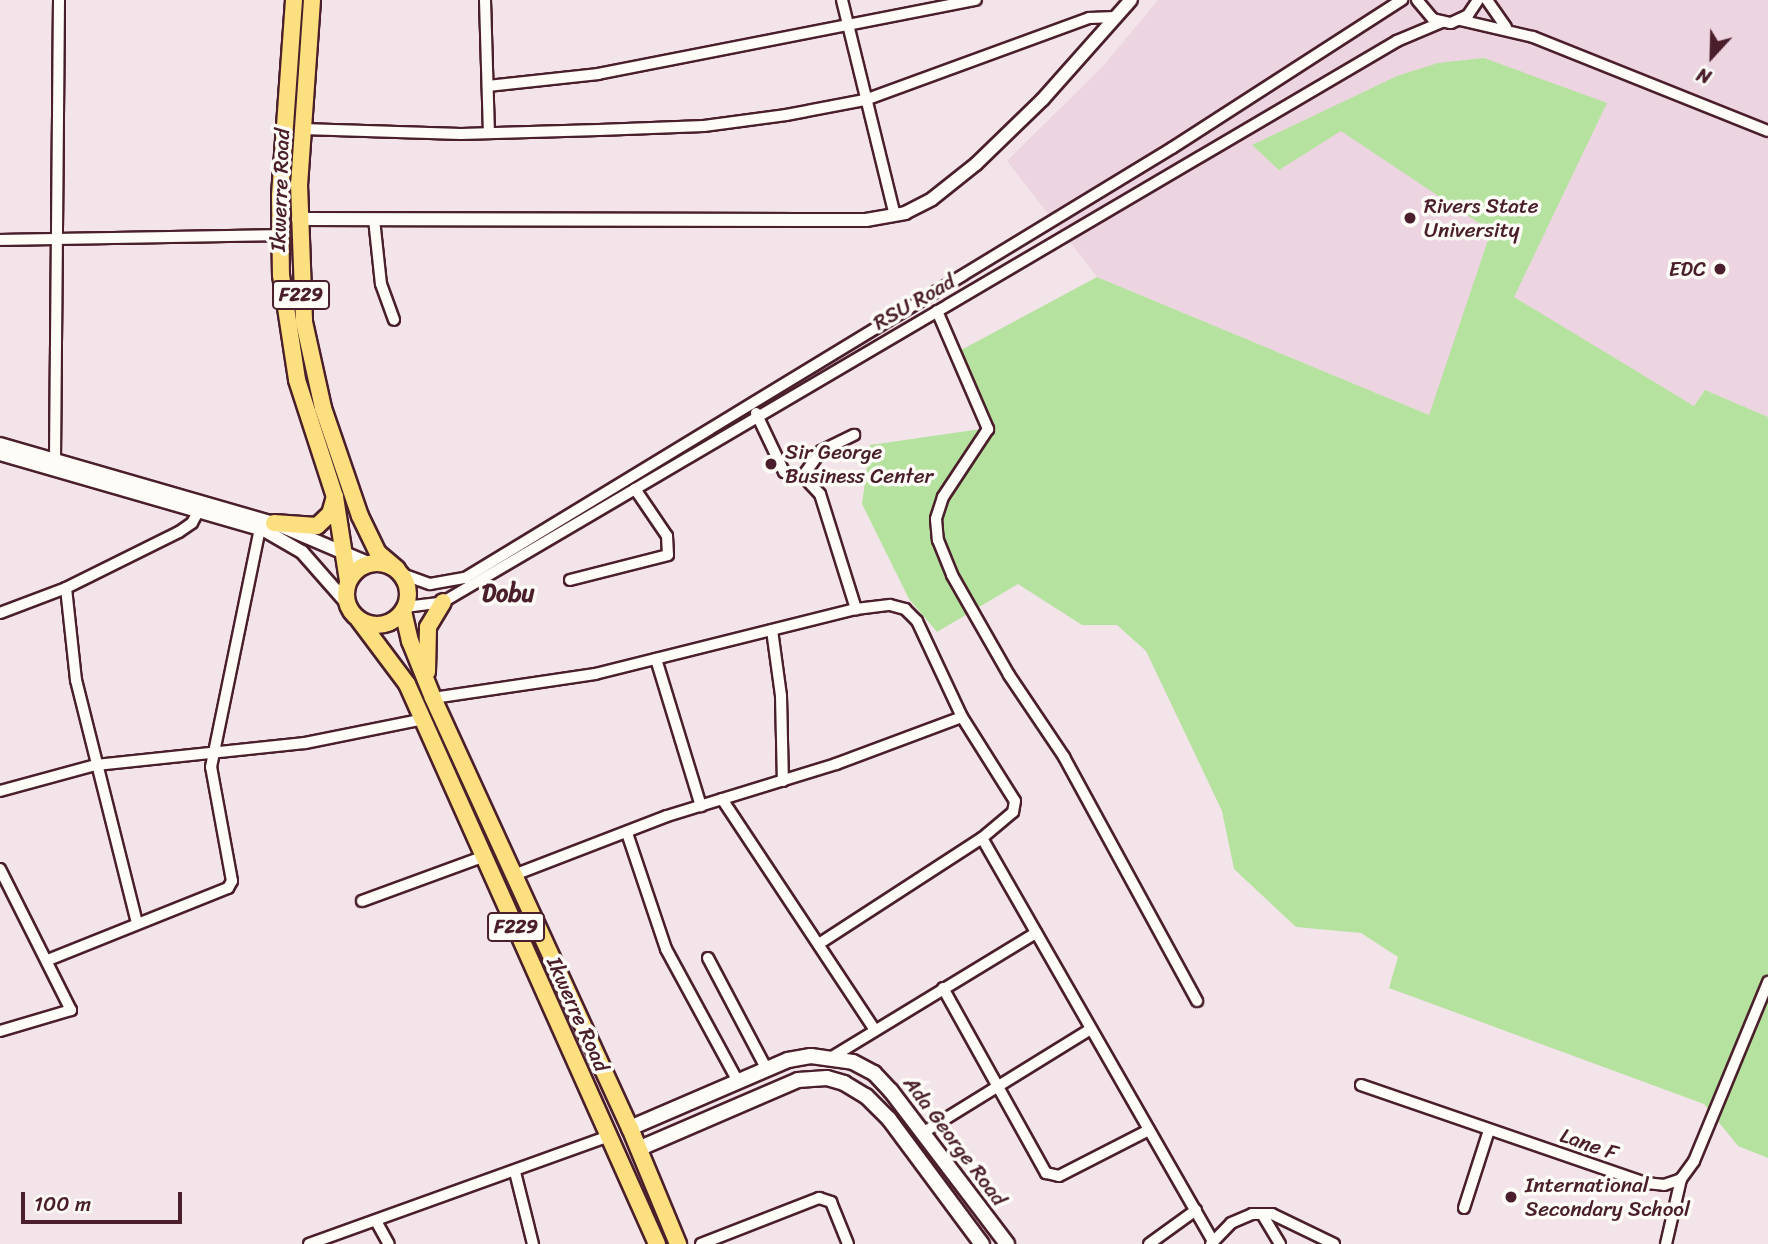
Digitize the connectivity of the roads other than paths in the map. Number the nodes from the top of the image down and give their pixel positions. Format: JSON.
{"nodes":[{"id":1,"x":59,"y":0,"type":"edge"},
{"id":2,"x":294,"y":0,"type":"edge"},
{"id":3,"x":312,"y":0,"type":"edge"},
{"id":4,"x":485,"y":0,"type":"edge"},
{"id":5,"x":842,"y":0,"type":"edge"},
{"id":6,"x":976,"y":0,"type":"edge"},
{"id":7,"x":1131,"y":0,"type":"edge"},
{"id":8,"x":1402,"y":0,"type":"edge"},
{"id":9,"x":1418,"y":0,"type":"edge"},
{"id":10,"x":1478,"y":0,"type":"edge"},
{"id":11,"x":1488,"y":0,"type":"edge"},
{"id":12,"x":1116,"y":18,"type":"junction"},
{"id":13,"x":1460,"y":20,"type":"junction"},
{"id":14,"x":1442,"y":22,"type":"junction"},
{"id":15,"x":848,"y":26,"type":"junction"},
{"id":16,"x":1506,"y":27,"type":"junction"},
{"id":17,"x":488,"y":86,"type":"junction"},
{"id":18,"x":865,"y":100,"type":"junction"},
{"id":19,"x":302,"y":129,"type":"junction"},
{"id":20,"x":1768,"y":131,"type":"edge"},
{"id":21,"x":489,"y":133,"type":"junction"},
{"id":22,"x":895,"y":215,"type":"junction"},
{"id":23,"x":298,"y":219,"type":"junction"},
{"id":24,"x":374,"y":219,"type":"junction"},
{"id":25,"x":280,"y":235,"type":"junction"},
{"id":26,"x":56,"y":239,"type":"junction"},
{"id":27,"x":0,"y":240,"type":"edge"},
{"id":28,"x":937,"y":311,"type":"junction"},
{"id":29,"x":394,"y":320,"type":"dead end"},
{"id":30,"x":755,"y":411,"type":"junction"},
{"id":31,"x":854,"y":435,"type":"dead end"},
{"id":32,"x":0,"y":444,"type":"edge"},
{"id":33,"x":0,"y":454,"type":"edge"},
{"id":34,"x":55,"y":459,"type":"junction"},
{"id":35,"x":803,"y":476,"type":"junction"},
{"id":36,"x":635,"y":489,"type":"junction"},
{"id":37,"x":335,"y":497,"type":"junction"},
{"id":38,"x":201,"y":506,"type":"junction"},
{"id":39,"x":267,"y":526,"type":"junction"},
{"id":40,"x":347,"y":556,"type":"junction"},
{"id":41,"x":368,"y":563,"type":"junction"},
{"id":42,"x":400,"y":572,"type":"junction"},
{"id":43,"x":570,"y":580,"type":"dead end"},
{"id":44,"x":348,"y":581,"type":"junction"},
{"id":45,"x":66,"y":588,"type":"junction"},
{"id":46,"x":443,"y":601,"type":"junction"},
{"id":47,"x":346,"y":602,"type":"junction"},
{"id":48,"x":404,"y":609,"type":"junction"},
{"id":49,"x":856,"y":609,"type":"junction"},
{"id":50,"x":0,"y":614,"type":"edge"},
{"id":51,"x":359,"y":620,"type":"junction"},
{"id":52,"x":772,"y":630,"type":"junction"},
{"id":53,"x":656,"y":659,"type":"junction"},
{"id":54,"x":431,"y":693,"type":"junction"},
{"id":55,"x":962,"y":717,"type":"junction"},
{"id":56,"x":424,"y":719,"type":"junction"},
{"id":57,"x":213,"y":752,"type":"junction"},
{"id":58,"x":96,"y":765,"type":"junction"},
{"id":59,"x":783,"y":780,"type":"junction"},
{"id":60,"x":0,"y":791,"type":"edge"},
{"id":61,"x":722,"y":799,"type":"junction"},
{"id":62,"x":701,"y":806,"type":"junction"},
{"id":63,"x":627,"y":833,"type":"junction"},
{"id":64,"x":982,"y":838,"type":"junction"},
{"id":65,"x":485,"y":856,"type":"junction"},
{"id":66,"x":0,"y":869,"type":"edge"},
{"id":67,"x":514,"y":875,"type":"junction"},
{"id":68,"x":362,"y":901,"type":"dead end"},
{"id":69,"x":137,"y":922,"type":"junction"},
{"id":70,"x":1036,"y":933,"type":"junction"},
{"id":71,"x":819,"y":944,"type":"junction"},
{"id":72,"x":708,"y":958,"type":"dead end"},
{"id":73,"x":48,"y":960,"type":"junction"},
{"id":74,"x":1768,"y":982,"type":"edge"},
{"id":75,"x":943,"y":988,"type":"junction"},
{"id":76,"x":1197,"y":1001,"type":"dead end"},
{"id":77,"x":1091,"y":1029,"type":"junction"},
{"id":78,"x":875,"y":1030,"type":"junction"},
{"id":79,"x":0,"y":1031,"type":"edge"},
{"id":80,"x":832,"y":1057,"type":"junction"},
{"id":81,"x":766,"y":1068,"type":"junction"},
{"id":82,"x":737,"y":1080,"type":"junction"},
{"id":83,"x":1361,"y":1085,"type":"dead end"},
{"id":84,"x":998,"y":1087,"type":"junction"},
{"id":85,"x":630,"y":1128,"type":"junction"},
{"id":86,"x":1149,"y":1130,"type":"junction"},
{"id":87,"x":1489,"y":1130,"type":"junction"},
{"id":88,"x":924,"y":1132,"type":"junction"},
{"id":89,"x":610,"y":1136,"type":"junction"},
{"id":90,"x":638,"y":1149,"type":"junction"},
{"id":91,"x":515,"y":1172,"type":"junction"},
{"id":92,"x":1681,"y":1179,"type":"junction"},
{"id":93,"x":1464,"y":1208,"type":"dead end"},
{"id":94,"x":1196,"y":1210,"type":"junction"},
{"id":95,"x":1262,"y":1214,"type":"junction"},
{"id":96,"x":376,"y":1221,"type":"junction"},
{"id":97,"x":1212,"y":1242,"type":"edge"},
{"id":98,"x":309,"y":1244,"type":"edge"},
{"id":99,"x":389,"y":1244,"type":"edge"},
{"id":100,"x":533,"y":1244,"type":"edge"},
{"id":101,"x":657,"y":1244,"type":"edge"},
{"id":102,"x":678,"y":1244,"type":"edge"},
{"id":103,"x":701,"y":1244,"type":"edge"},
{"id":104,"x":848,"y":1244,"type":"edge"},
{"id":105,"x":982,"y":1244,"type":"edge"},
{"id":106,"x":1007,"y":1244,"type":"edge"},
{"id":107,"x":1149,"y":1244,"type":"edge"},
{"id":108,"x":1280,"y":1244,"type":"edge"},
{"id":109,"x":1334,"y":1244,"type":"edge"},
{"id":110,"x":1666,"y":1244,"type":"edge"}],
"edges":[{"from":1,"to":26,"type":"street"},
{"from":2,"to":25,"type":"main road","name":"Ikwerre Road","number":"F229"},
{"from":3,"to":19,"type":"main road","name":"Ikwerre Road","number":"F229"},
{"from":4,"to":17,"type":"street"},
{"from":5,"to":15,"type":"street"},
{"from":6,"to":15,"type":"street"},
{"from":7,"to":12,"type":"street"},
{"from":8,"to":30,"type":"street","name":"RSU Road"},
{"from":9,"to":14,"type":"street"},
{"from":10,"to":13,"type":"street"},
{"from":11,"to":16,"type":"street"},
{"from":12,"to":18,"type":"street"},
{"from":12,"to":22,"type":"street"},
{"from":13,"to":14,"type":"street","name":"RSU Road"},
{"from":13,"to":16,"type":"street","name":"RSU Road"},
{"from":14,"to":28,"type":"street","name":"RSU Road"},
{"from":15,"to":17,"type":"street"},
{"from":15,"to":18,"type":"street"},
{"from":16,"to":20,"type":"street","name":"RSU Road"},
{"from":17,"to":21,"type":"street"},
{"from":18,"to":21,"type":"street"},
{"from":18,"to":22,"type":"street"},
{"from":19,"to":21,"type":"street"},
{"from":19,"to":23,"type":"main road","name":"Ikwerre Road","number":"F229"},
{"from":22,"to":24,"type":"street"},
{"from":23,"to":24,"type":"street"},
{"from":23,"to":42,"type":"main road","name":"Ikwerre Road","number":"F229"},
{"from":24,"to":29,"type":"street"},
{"from":25,"to":26,"type":"street"},
{"from":25,"to":37,"type":"main road","name":"Ikwerre Road","number":"F229"},
{"from":26,"to":27,"type":"street"},
{"from":26,"to":34,"type":"street"},
{"from":28,"to":30,"type":"street","name":"RSU Road"},
{"from":28,"to":76,"type":"street"},
{"from":30,"to":35,"type":"street"},
{"from":30,"to":36,"type":"street","name":"RSU Road"},
{"from":30,"to":42,"type":"street","name":"RSU Road"},
{"from":31,"to":35,"type":"street"},
{"from":32,"to":34,"type":"street"},
{"from":33,"to":38,"type":"street"},
{"from":34,"to":38,"type":"street"},
{"from":35,"to":49,"type":"street"},
{"from":36,"to":43,"type":"street"},
{"from":36,"to":46,"type":"street","name":"RSU Road"},
{"from":37,"to":39,"type":"main road"},
{"from":37,"to":40,"type":"main road","name":"Ikwerre Road","number":"F229"},
{"from":38,"to":39,"type":"street"},
{"from":38,"to":45,"type":"street"},
{"from":39,"to":40,"type":"street"},
{"from":39,"to":47,"type":"street"},
{"from":39,"to":57,"type":"street"},
{"from":40,"to":41,"type":"street"},
{"from":40,"to":44,"type":"main road","name":"Ikwerre Road","number":"F229"},
{"from":41,"to":42,"type":"main road"},
{"from":41,"to":44,"type":"main road"},
{"from":42,"to":48,"type":"main road","number":"F229"},
{"from":44,"to":47,"type":"main road","number":"F229"},
{"from":45,"to":50,"type":"street"},
{"from":45,"to":58,"type":"street"},
{"from":46,"to":48,"type":"street","name":"RSU Road"},
{"from":46,"to":54,"type":"main road"},
{"from":47,"to":51,"type":"main road","number":"F229"},
{"from":48,"to":51,"type":"main road"},
{"from":48,"to":54,"type":"main road","name":"Ikwerre Road","number":"F229"},
{"from":49,"to":52,"type":"street"},
{"from":49,"to":55,"type":"street"},
{"from":51,"to":56,"type":"main road","name":"Ikwerre Road","number":"F229"},
{"from":52,"to":53,"type":"street"},
{"from":52,"to":59,"type":"street"},
{"from":53,"to":54,"type":"street"},
{"from":53,"to":62,"type":"street"},
{"from":54,"to":67,"type":"main road","name":"Ikwerre Road","number":"F229"},
{"from":55,"to":59,"type":"street"},
{"from":55,"to":64,"type":"street"},
{"from":56,"to":57,"type":"street"},
{"from":56,"to":65,"type":"main road","name":"Ikwerre Road","number":"F229"},
{"from":57,"to":58,"type":"street"},
{"from":57,"to":69,"type":"street"},
{"from":58,"to":60,"type":"street"},
{"from":58,"to":69,"type":"street"},
{"from":59,"to":61,"type":"street"},
{"from":61,"to":62,"type":"street"},
{"from":61,"to":71,"type":"street"},
{"from":62,"to":63,"type":"street"},
{"from":63,"to":67,"type":"street"},
{"from":63,"to":82,"type":"street"},
{"from":64,"to":70,"type":"street"},
{"from":64,"to":71,"type":"street"},
{"from":65,"to":68,"type":"street"},
{"from":65,"to":89,"type":"main road","name":"Ikwerre Road","number":"F229"},
{"from":66,"to":73,"type":"street"},
{"from":67,"to":85,"type":"main road","name":"Ikwerre Road","number":"F229"},
{"from":69,"to":73,"type":"street"},
{"from":70,"to":75,"type":"street"},
{"from":70,"to":77,"type":"street"},
{"from":71,"to":78,"type":"street"},
{"from":72,"to":81,"type":"street"},
{"from":73,"to":79,"type":"street"},
{"from":74,"to":92,"type":"street"},
{"from":75,"to":78,"type":"street"},
{"from":75,"to":84,"type":"street"},
{"from":77,"to":84,"type":"street"},
{"from":77,"to":86,"type":"street"},
{"from":78,"to":80,"type":"street"},
{"from":80,"to":81,"type":"main road","name":"Ada George Road"},
{"from":80,"to":88,"type":"main road","name":"Ada George Road"},
{"from":81,"to":82,"type":"main road","name":"Ada George Road"},
{"from":82,"to":85,"type":"main road","name":"Ada George Road"},
{"from":83,"to":87,"type":"street","name":"Lane F"},
{"from":84,"to":86,"type":"street"},
{"from":84,"to":88,"type":"street"},
{"from":85,"to":90,"type":"main road","name":"Ikwerre Road","number":"F229"},
{"from":86,"to":94,"type":"street"},
{"from":87,"to":92,"type":"street","name":"Lane F"},
{"from":87,"to":93,"type":"street"},
{"from":88,"to":106,"type":"main road","name":"Ada George Road"},
{"from":89,"to":91,"type":"street"},
{"from":89,"to":101,"type":"main road","name":"Ikwerre Road","number":"F229"},
{"from":90,"to":102,"type":"main road","name":"Ikwerre Road","number":"F229"},
{"from":90,"to":105,"type":"main road","name":"Ada George Road"},
{"from":91,"to":96,"type":"street"},
{"from":91,"to":100,"type":"street"},
{"from":92,"to":110,"type":"street"},
{"from":94,"to":97,"type":"street"},
{"from":94,"to":107,"type":"street"},
{"from":95,"to":97,"type":"street"},
{"from":95,"to":108,"type":"street"},
{"from":95,"to":109,"type":"street"},
{"from":96,"to":98,"type":"street"},
{"from":96,"to":99,"type":"street"},
{"from":103,"to":104,"type":"street"}]}
